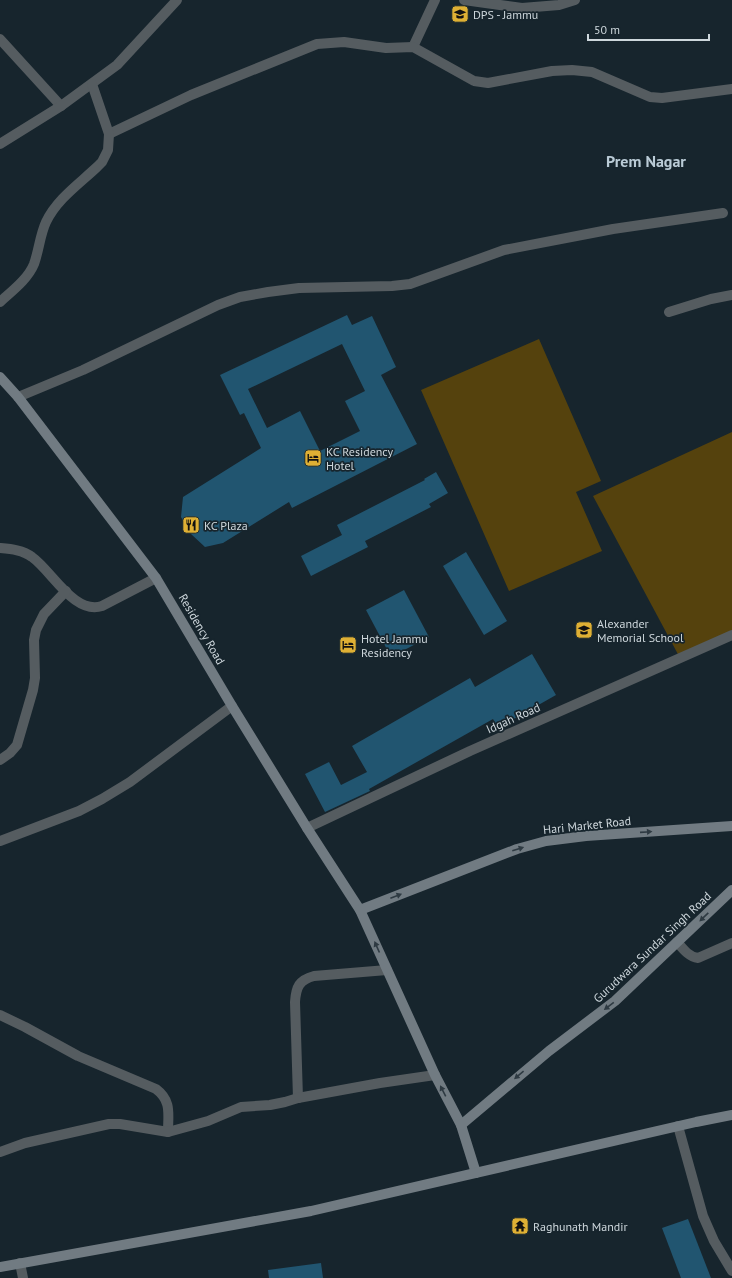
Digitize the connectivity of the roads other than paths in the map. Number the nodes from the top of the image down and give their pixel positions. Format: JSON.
{"nodes":[{"id":1,"x":177,"y":0,"type":"edge"},
{"id":2,"x":435,"y":0,"type":"edge"},
{"id":3,"x":464,"y":0,"type":"edge"},
{"id":4,"x":575,"y":0,"type":"edge"},
{"id":5,"x":0,"y":39,"type":"edge"},
{"id":6,"x":413,"y":47,"type":"junction"},
{"id":7,"x":92,"y":84,"type":"junction"},
{"id":8,"x":732,"y":90,"type":"edge"},
{"id":9,"x":61,"y":106,"type":"junction"},
{"id":10,"x":109,"y":134,"type":"junction"},
{"id":11,"x":0,"y":144,"type":"edge"},
{"id":12,"x":723,"y":213,"type":"dead end"},
{"id":13,"x":732,"y":295,"type":"edge"},
{"id":14,"x":0,"y":302,"type":"edge"},
{"id":15,"x":669,"y":312,"type":"dead end"},
{"id":16,"x":0,"y":377,"type":"edge"},
{"id":17,"x":18,"y":397,"type":"junction"},
{"id":18,"x":0,"y":548,"type":"edge"},
{"id":19,"x":156,"y":578,"type":"junction"},
{"id":20,"x":66,"y":591,"type":"junction"},
{"id":21,"x":732,"y":635,"type":"edge"},
{"id":22,"x":232,"y":706,"type":"junction"},
{"id":23,"x":0,"y":760,"type":"edge"},
{"id":24,"x":732,"y":826,"type":"edge"},
{"id":25,"x":307,"y":828,"type":"junction"},
{"id":26,"x":0,"y":841,"type":"edge"},
{"id":27,"x":732,"y":890,"type":"edge"},
{"id":28,"x":360,"y":910,"type":"junction"},
{"id":29,"x":678,"y":942,"type":"junction"},
{"id":30,"x":732,"y":943,"type":"edge"},
{"id":31,"x":387,"y":970,"type":"junction"},
{"id":32,"x":0,"y":1015,"type":"edge"},
{"id":33,"x":435,"y":1075,"type":"junction"},
{"id":34,"x":298,"y":1098,"type":"junction"},
{"id":35,"x":732,"y":1115,"type":"edge"},
{"id":36,"x":461,"y":1126,"type":"junction"},
{"id":37,"x":678,"y":1126,"type":"junction"},
{"id":38,"x":168,"y":1132,"type":"junction"},
{"id":39,"x":0,"y":1152,"type":"edge"},
{"id":40,"x":476,"y":1173,"type":"junction"},
{"id":41,"x":20,"y":1263,"type":"junction"},
{"id":42,"x":0,"y":1267,"type":"edge"},
{"id":43,"x":732,"y":1272,"type":"edge"},
{"id":44,"x":23,"y":1278,"type":"edge"}],
"edges":[{"from":1,"to":7,"type":"street"},
{"from":2,"to":6,"type":"street"},
{"from":3,"to":4,"type":"street"},
{"from":5,"to":9,"type":"street"},
{"from":6,"to":8,"type":"street"},
{"from":6,"to":10,"type":"street"},
{"from":7,"to":9,"type":"street"},
{"from":7,"to":10,"type":"street"},
{"from":9,"to":11,"type":"street"},
{"from":10,"to":14,"type":"street"},
{"from":12,"to":17,"type":"street"},
{"from":13,"to":15,"type":"street"},
{"from":16,"to":17,"type":"street","name":"Residency Road"},
{"from":17,"to":19,"type":"street","name":"Residency Road"},
{"from":18,"to":20,"type":"street"},
{"from":19,"to":20,"type":"street"},
{"from":19,"to":22,"type":"street","name":"Residency Road"},
{"from":20,"to":23,"type":"street"},
{"from":21,"to":25,"type":"street","name":"Idgah Road"},
{"from":22,"to":25,"type":"street","name":"Residency Road"},
{"from":22,"to":26,"type":"street"},
{"from":28,"to":24,"type":"street","name":"Hari Market Road","one_way":true},
{"from":25,"to":28,"type":"street","name":"Residency Road"},
{"from":27,"to":29,"type":"street","name":"Gurudwara Sundar Singh Road","one_way":true},
{"from":31,"to":28,"type":"street","name":"Residency Road","one_way":true},
{"from":29,"to":30,"type":"street"},
{"from":29,"to":36,"type":"street","name":"Gurudwara Sundar Singh Road","one_way":true},
{"from":31,"to":33,"type":"street","name":"Residency Road"},
{"from":31,"to":34,"type":"street"},
{"from":32,"to":38,"type":"street"},
{"from":33,"to":34,"type":"street"},
{"from":36,"to":33,"type":"street","name":"Residency Road","one_way":true},
{"from":34,"to":38,"type":"street"},
{"from":35,"to":37,"type":"street"},
{"from":36,"to":40,"type":"street","name":"Residency Road"},
{"from":37,"to":40,"type":"street"},
{"from":37,"to":43,"type":"street"},
{"from":38,"to":39,"type":"street"},
{"from":40,"to":41,"type":"street"},
{"from":41,"to":42,"type":"street"},
{"from":41,"to":44,"type":"street"}]}
